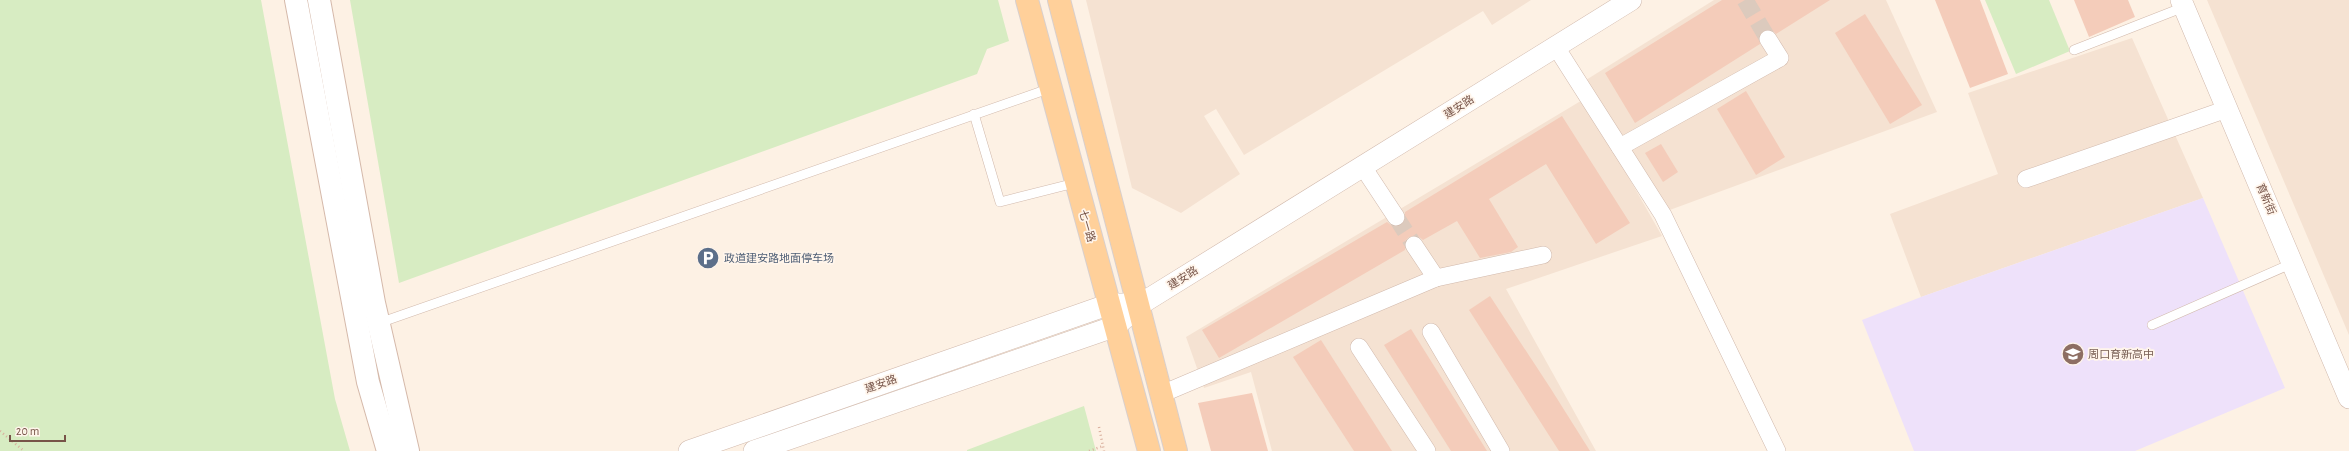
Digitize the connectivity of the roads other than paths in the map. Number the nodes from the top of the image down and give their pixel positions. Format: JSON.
{"nodes":[{"id":1,"x":296,"y":0,"type":"edge"},
{"id":2,"x":319,"y":0,"type":"edge"},
{"id":3,"x":1027,"y":0,"type":"edge"},
{"id":4,"x":1059,"y":0,"type":"edge"},
{"id":5,"x":1631,"y":0,"type":"edge"},
{"id":6,"x":2182,"y":4,"type":"edge"},
{"id":7,"x":1768,"y":39,"type":"tunnel mouth"},
{"id":8,"x":1556,"y":47,"type":"junction"},
{"id":9,"x":2074,"y":50,"type":"dead end"},
{"id":10,"x":1051,"y":88,"type":"junction"},
{"id":11,"x":2227,"y":109,"type":"junction"},
{"id":12,"x":974,"y":114,"type":"junction"},
{"id":13,"x":1620,"y":147,"type":"junction"},
{"id":14,"x":1363,"y":167,"type":"junction"},
{"id":15,"x":2026,"y":179,"type":"dead end"},
{"id":16,"x":1075,"y":183,"type":"junction"},
{"id":17,"x":1396,"y":217,"type":"tunnel mouth"},
{"id":18,"x":1414,"y":245,"type":"tunnel mouth"},
{"id":19,"x":1543,"y":255,"type":"dead end"},
{"id":20,"x":2293,"y":263,"type":"junction"},
{"id":21,"x":1436,"y":278,"type":"junction"},
{"id":22,"x":1110,"y":304,"type":"junction"},
{"id":23,"x":1139,"y":305,"type":"junction"},
{"id":24,"x":379,"y":323,"type":"junction"},
{"id":25,"x":2152,"y":325,"type":"dead end"},
{"id":26,"x":1116,"y":326,"type":"junction"},
{"id":27,"x":1431,"y":332,"type":"dead end"},
{"id":28,"x":1359,"y":347,"type":"dead end"},
{"id":29,"x":1164,"y":393,"type":"dead end"},
{"id":30,"x":2349,"y":398,"type":"edge"},
{"id":31,"x":388,"y":451,"type":"edge"},
{"id":32,"x":408,"y":451,"type":"edge"},
{"id":33,"x":689,"y":451,"type":"edge"},
{"id":34,"x":754,"y":451,"type":"edge"},
{"id":35,"x":1149,"y":451,"type":"edge"},
{"id":36,"x":1176,"y":451,"type":"edge"},
{"id":37,"x":1428,"y":451,"type":"edge"},
{"id":38,"x":1500,"y":451,"type":"edge"},
{"id":39,"x":1777,"y":451,"type":"edge"}],
"edges":[{"from":1,"to":31,"type":"main road"},
{"from":2,"to":24,"type":"main road"},
{"from":3,"to":10,"type":"main road","name":"七一路"},
{"from":4,"to":23,"type":"main road"},
{"from":5,"to":8,"type":"street","name":"建安路"},
{"from":6,"to":9,"type":"lane"},
{"from":6,"to":11,"type":"street","name":"育新街"},
{"from":7,"to":13,"type":"street"},
{"from":8,"to":13,"type":"street"},
{"from":8,"to":14,"type":"street","name":"建安路"},
{"from":10,"to":12,"type":"lane"},
{"from":10,"to":16,"type":"main road","name":"七一路"},
{"from":11,"to":15,"type":"street"},
{"from":11,"to":20,"type":"street","name":"育新街"},
{"from":12,"to":16,"type":"lane"},
{"from":12,"to":24,"type":"lane"},
{"from":13,"to":39,"type":"street"},
{"from":14,"to":17,"type":"street"},
{"from":14,"to":23,"type":"street","name":"建安路"},
{"from":16,"to":22,"type":"main road","name":"七一路"},
{"from":18,"to":21,"type":"street"},
{"from":19,"to":21,"type":"street"},
{"from":20,"to":25,"type":"lane"},
{"from":20,"to":30,"type":"street","name":"育新街"},
{"from":21,"to":29,"type":"street"},
{"from":22,"to":23,"type":"street","name":"建安路"},
{"from":22,"to":26,"type":"main road","name":"七一路"},
{"from":22,"to":33,"type":"street","name":"建安路"},
{"from":23,"to":26,"type":"street"},
{"from":23,"to":36,"type":"main road"},
{"from":24,"to":32,"type":"main road"},
{"from":26,"to":34,"type":"street"},
{"from":26,"to":35,"type":"main road","name":"七一路"},
{"from":27,"to":38,"type":"street"},
{"from":28,"to":37,"type":"street"}]}
